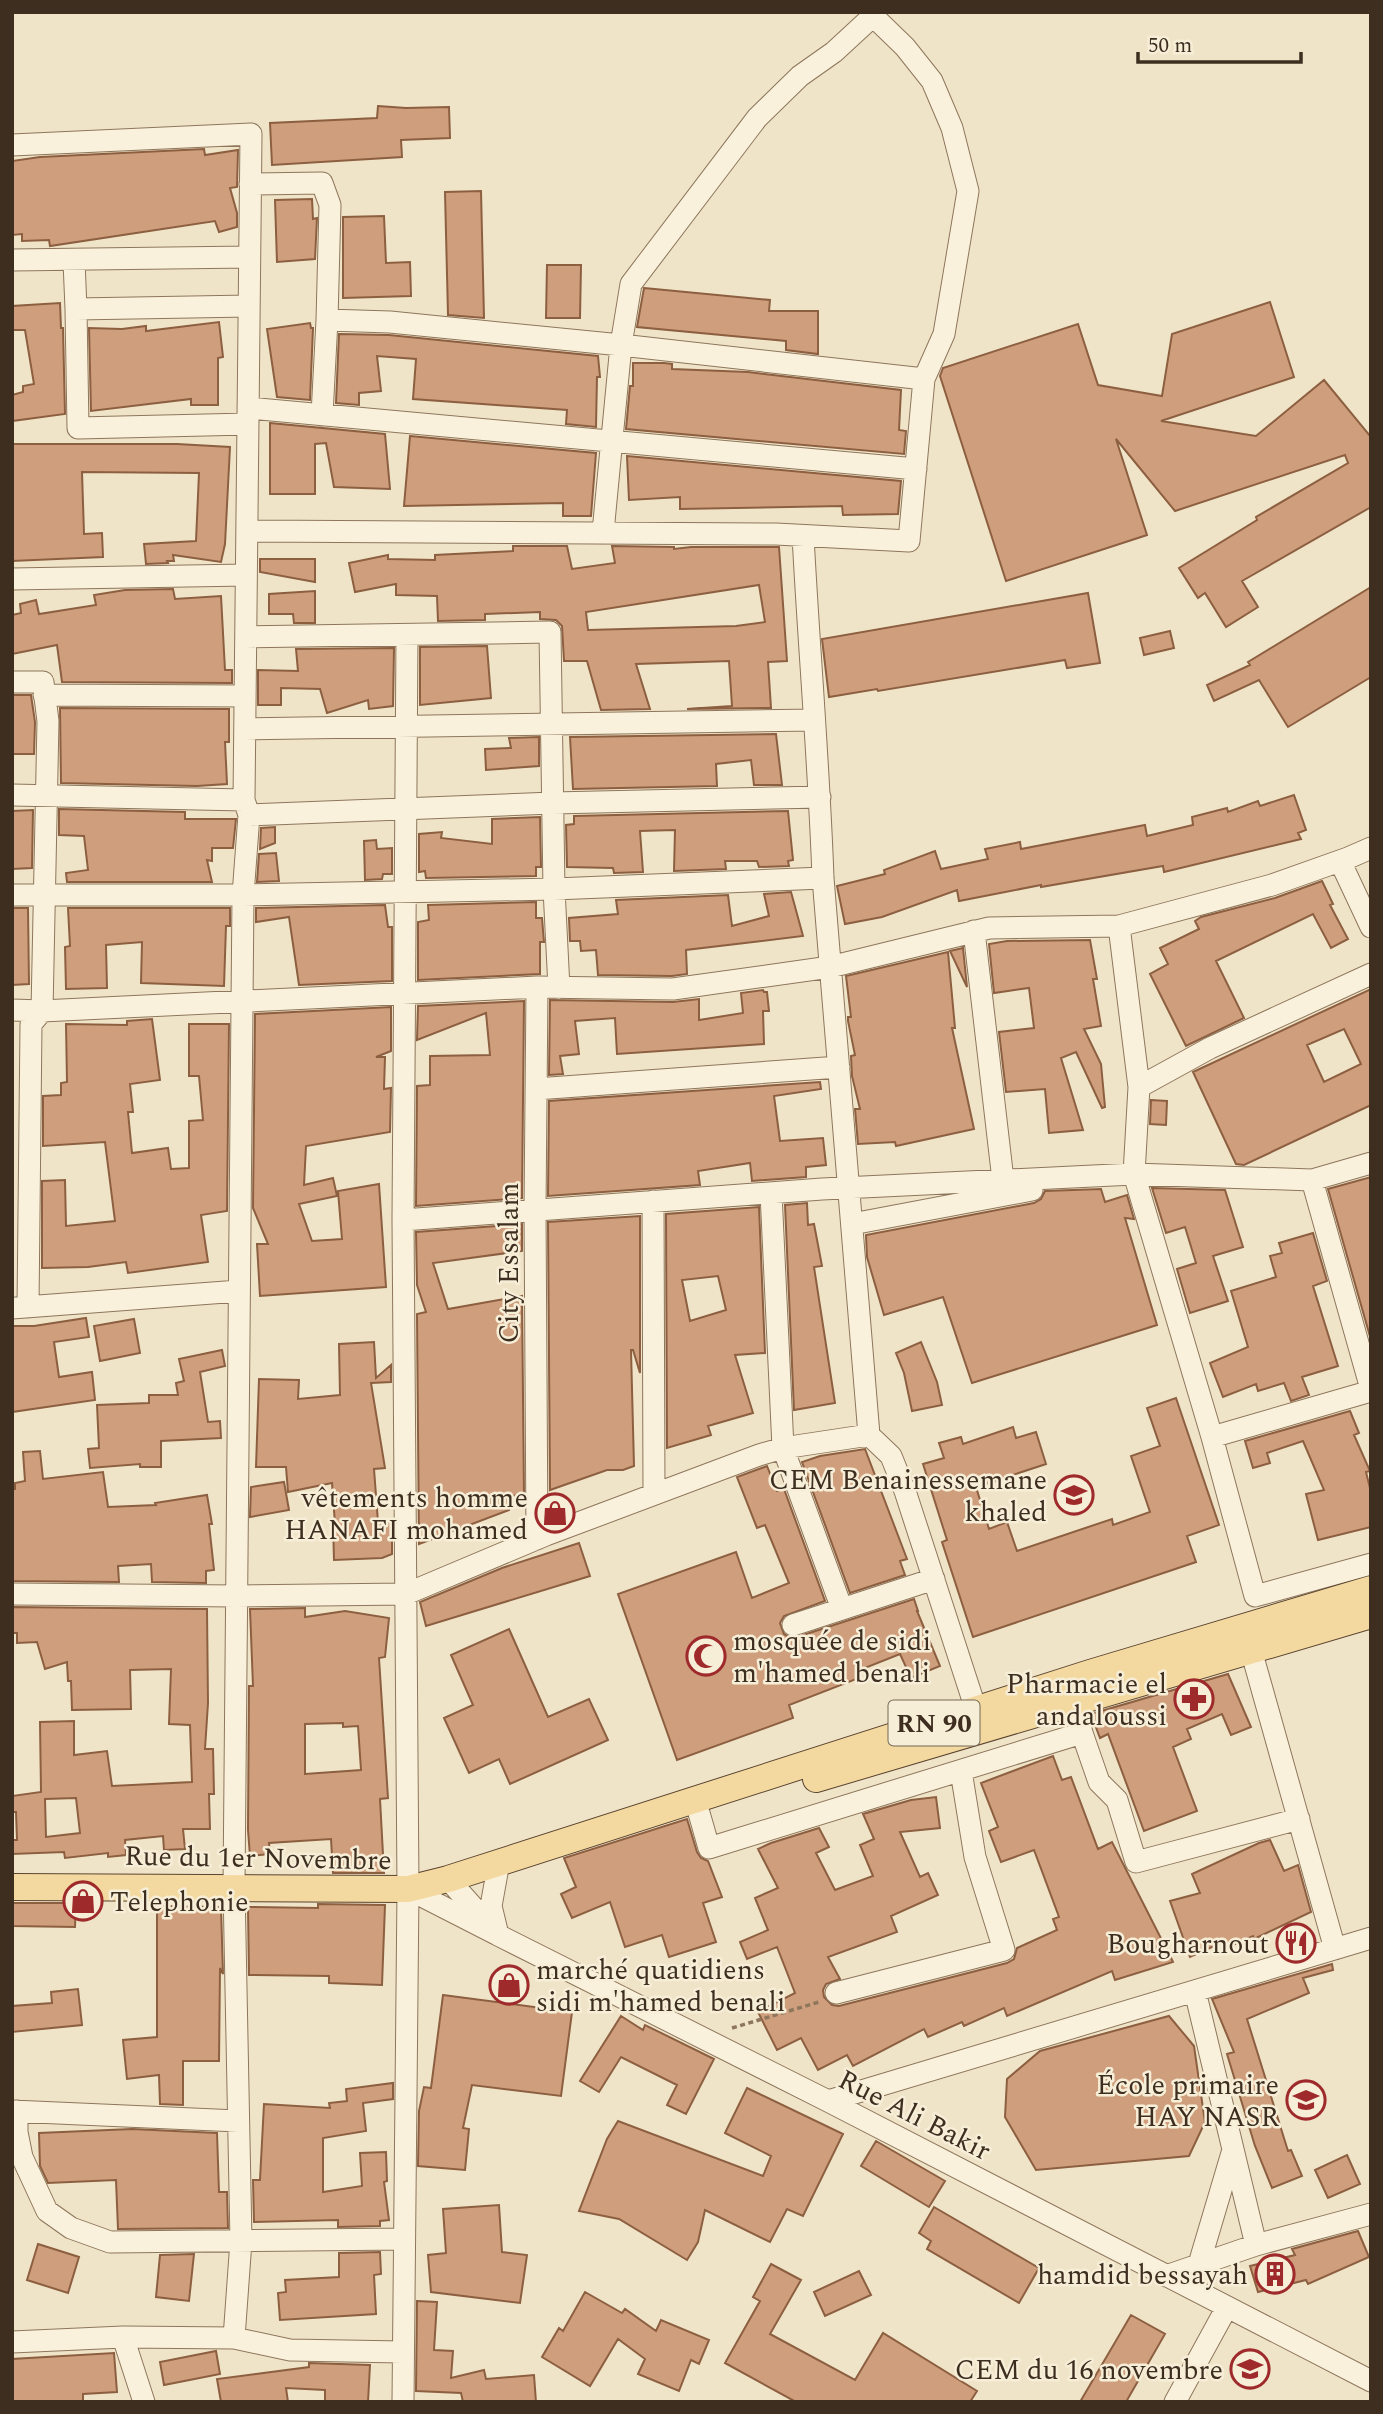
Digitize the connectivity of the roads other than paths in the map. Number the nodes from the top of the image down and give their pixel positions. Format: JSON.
{"nodes":[{"id":1,"x":12,"y":145,"type":"edge"},
{"id":2,"x":250,"y":184,"type":"junction"},
{"id":3,"x":249,"y":257,"type":"junction"},
{"id":4,"x":12,"y":260,"type":"edge"},
{"id":5,"x":74,"y":261,"type":"junction"},
{"id":6,"x":249,"y":306,"type":"junction"},
{"id":7,"x":76,"y":309,"type":"junction"},
{"id":8,"x":327,"y":320,"type":"junction"},
{"id":9,"x":621,"y":345,"type":"junction"},
{"id":10,"x":925,"y":379,"type":"junction"},
{"id":11,"x":322,"y":415,"type":"junction"},
{"id":12,"x":248,"y":416,"type":"junction"},
{"id":13,"x":611,"y":443,"type":"junction"},
{"id":14,"x":916,"y":469,"type":"junction"},
{"id":15,"x":247,"y":531,"type":"junction"},
{"id":16,"x":603,"y":532,"type":"junction"},
{"id":17,"x":803,"y":536,"type":"junction"},
{"id":18,"x":246,"y":575,"type":"junction"},
{"id":19,"x":12,"y":579,"type":"edge"},
{"id":20,"x":407,"y":635,"type":"junction"},
{"id":21,"x":246,"y":637,"type":"junction"},
{"id":22,"x":12,"y":682,"type":"edge"},
{"id":23,"x":44,"y":695,"type":"junction"},
{"id":24,"x":245,"y":696,"type":"junction"},
{"id":25,"x":813,"y":720,"type":"junction"},
{"id":26,"x":552,"y":725,"type":"junction"},
{"id":27,"x":407,"y":726,"type":"junction"},
{"id":28,"x":245,"y":729,"type":"junction"},
{"id":29,"x":12,"y":795,"type":"edge"},
{"id":30,"x":47,"y":796,"type":"junction"},
{"id":31,"x":820,"y":797,"type":"junction"},
{"id":32,"x":553,"y":803,"type":"junction"},
{"id":33,"x":247,"y":808,"type":"junction"},
{"id":34,"x":405,"y":810,"type":"junction"},
{"id":35,"x":1371,"y":848,"type":"edge"},
{"id":36,"x":1340,"y":861,"type":"junction"},
{"id":37,"x":823,"y":878,"type":"junction"},
{"id":38,"x":554,"y":889,"type":"junction"},
{"id":39,"x":406,"y":892,"type":"junction"},
{"id":40,"x":12,"y":895,"type":"edge"},
{"id":41,"x":45,"y":895,"type":"junction"},
{"id":42,"x":243,"y":895,"type":"junction"},
{"id":43,"x":1119,"y":926,"type":"junction"},
{"id":44,"x":1371,"y":927,"type":"edge"},
{"id":45,"x":974,"y":931,"type":"junction"},
{"id":46,"x":831,"y":967,"type":"junction"},
{"id":47,"x":1371,"y":974,"type":"edge"},
{"id":48,"x":537,"y":987,"type":"junction"},
{"id":49,"x":558,"y":988,"type":"junction"},
{"id":50,"x":405,"y":993,"type":"junction"},
{"id":51,"x":242,"y":1000,"type":"junction"},
{"id":52,"x":12,"y":1010,"type":"edge"},
{"id":53,"x":42,"y":1010,"type":"junction"},
{"id":54,"x":839,"y":1067,"type":"junction"},
{"id":55,"x":1139,"y":1087,"type":"junction"},
{"id":56,"x":536,"y":1089,"type":"junction"},
{"id":57,"x":1371,"y":1163,"type":"edge"},
{"id":58,"x":1135,"y":1174,"type":"junction"},
{"id":59,"x":1108,"y":1175,"type":"junction"},
{"id":60,"x":1003,"y":1180,"type":"junction"},
{"id":61,"x":1312,"y":1180,"type":"junction"},
{"id":62,"x":849,"y":1187,"type":"junction"},
{"id":63,"x":771,"y":1193,"type":"junction"},
{"id":64,"x":653,"y":1202,"type":"junction"},
{"id":65,"x":535,"y":1210,"type":"junction"},
{"id":66,"x":403,"y":1220,"type":"junction"},
{"id":67,"x":852,"y":1224,"type":"junction"},
{"id":68,"x":239,"y":1291,"type":"junction"},
{"id":69,"x":20,"y":1307,"type":"edge"},
{"id":70,"x":1371,"y":1390,"type":"edge"},
{"id":71,"x":869,"y":1435,"type":"junction"},
{"id":72,"x":1212,"y":1437,"type":"junction"},
{"id":73,"x":783,"y":1448,"type":"junction"},
{"id":74,"x":654,"y":1494,"type":"junction"},
{"id":75,"x":537,"y":1539,"type":"junction"},
{"id":76,"x":1371,"y":1564,"type":"edge"},
{"id":77,"x":934,"y":1579,"type":"junction"},
{"id":78,"x":1371,"y":1590,"type":"edge"},
{"id":79,"x":12,"y":1594,"type":"edge"},
{"id":80,"x":406,"y":1594,"type":"junction"},
{"id":81,"x":237,"y":1596,"type":"junction"},
{"id":82,"x":842,"y":1609,"type":"junction"},
{"id":83,"x":1371,"y":1615,"type":"edge"},
{"id":84,"x":793,"y":1625,"type":"dead end"},
{"id":85,"x":1251,"y":1650,"type":"junction"},
{"id":86,"x":1078,"y":1719,"type":"junction"},
{"id":87,"x":979,"y":1720,"type":"junction"},
{"id":88,"x":961,"y":1771,"type":"junction"},
{"id":89,"x":1299,"y":1819,"type":"junction"},
{"id":90,"x":702,"y":1824,"type":"junction"},
{"id":91,"x":499,"y":1862,"type":"junction"},
{"id":92,"x":448,"y":1879,"type":"junction"},
{"id":93,"x":12,"y":1886,"type":"edge"},
{"id":94,"x":234,"y":1887,"type":"junction"},
{"id":95,"x":408,"y":1889,"type":"junction"},
{"id":96,"x":498,"y":1935,"type":"junction"},
{"id":97,"x":1371,"y":1938,"type":"edge"},
{"id":98,"x":1335,"y":1949,"type":"junction"},
{"id":99,"x":1195,"y":1991,"type":"junction"},
{"id":100,"x":836,"y":1993,"type":"road end"},
{"id":101,"x":828,"y":2101,"type":"junction"},
{"id":102,"x":239,"y":2121,"type":"junction"},
{"id":103,"x":15,"y":2122,"type":"edge"},
{"id":104,"x":1233,"y":2151,"type":"junction"},
{"id":105,"x":1371,"y":2214,"type":"edge"},
{"id":106,"x":403,"y":2239,"type":"junction"},
{"id":107,"x":241,"y":2241,"type":"junction"},
{"id":108,"x":1256,"y":2245,"type":"junction"},
{"id":109,"x":1199,"y":2264,"type":"junction"},
{"id":110,"x":1166,"y":2276,"type":"junction"},
{"id":111,"x":1227,"y":2307,"type":"junction"},
{"id":112,"x":123,"y":2337,"type":"junction"},
{"id":113,"x":234,"y":2338,"type":"junction"},
{"id":114,"x":12,"y":2342,"type":"edge"},
{"id":115,"x":402,"y":2352,"type":"junction"},
{"id":116,"x":1371,"y":2381,"type":"edge"},
{"id":117,"x":144,"y":2402,"type":"edge"},
{"id":118,"x":402,"y":2402,"type":"edge"},
{"id":119,"x":1175,"y":2402,"type":"edge"}],
"edges":[{"from":1,"to":2,"type":"street"},
{"from":2,"to":3,"type":"street"},
{"from":2,"to":8,"type":"street"},
{"from":3,"to":5,"type":"street"},
{"from":3,"to":6,"type":"street"},
{"from":4,"to":5,"type":"street"},
{"from":5,"to":7,"type":"street"},
{"from":6,"to":7,"type":"street"},
{"from":6,"to":12,"type":"street"},
{"from":7,"to":12,"type":"street"},
{"from":8,"to":9,"type":"street"},
{"from":8,"to":11,"type":"street"},
{"from":9,"to":10,"type":"street"},
{"from":9,"to":10,"type":"street"},
{"from":9,"to":13,"type":"street"},
{"from":10,"to":14,"type":"street"},
{"from":11,"to":12,"type":"street"},
{"from":11,"to":13,"type":"street"},
{"from":12,"to":15,"type":"street"},
{"from":13,"to":14,"type":"street"},
{"from":13,"to":16,"type":"street"},
{"from":14,"to":17,"type":"street"},
{"from":15,"to":16,"type":"street"},
{"from":15,"to":18,"type":"street"},
{"from":16,"to":17,"type":"street"},
{"from":17,"to":25,"type":"street"},
{"from":18,"to":19,"type":"street"},
{"from":18,"to":21,"type":"street"},
{"from":20,"to":21,"type":"street"},
{"from":20,"to":26,"type":"street"},
{"from":20,"to":27,"type":"street"},
{"from":21,"to":24,"type":"street"},
{"from":22,"to":23,"type":"street"},
{"from":23,"to":24,"type":"street"},
{"from":23,"to":30,"type":"street"},
{"from":24,"to":28,"type":"street"},
{"from":25,"to":26,"type":"street"},
{"from":25,"to":31,"type":"street"},
{"from":26,"to":27,"type":"street"},
{"from":26,"to":32,"type":"street"},
{"from":27,"to":28,"type":"street"},
{"from":27,"to":34,"type":"street"},
{"from":28,"to":33,"type":"street"},
{"from":29,"to":30,"type":"street"},
{"from":30,"to":33,"type":"street"},
{"from":30,"to":41,"type":"street"},
{"from":31,"to":32,"type":"street"},
{"from":31,"to":37,"type":"street"},
{"from":32,"to":34,"type":"street"},
{"from":32,"to":38,"type":"street"},
{"from":33,"to":34,"type":"street"},
{"from":33,"to":42,"type":"street"},
{"from":34,"to":39,"type":"street"},
{"from":35,"to":36,"type":"street"},
{"from":36,"to":43,"type":"street"},
{"from":36,"to":44,"type":"street"},
{"from":37,"to":38,"type":"street"},
{"from":37,"to":46,"type":"street"},
{"from":38,"to":39,"type":"street"},
{"from":38,"to":49,"type":"street"},
{"from":39,"to":42,"type":"street"},
{"from":39,"to":50,"type":"street"},
{"from":40,"to":41,"type":"street"},
{"from":41,"to":42,"type":"street"},
{"from":41,"to":53,"type":"street"},
{"from":42,"to":51,"type":"street"},
{"from":43,"to":45,"type":"street"},
{"from":43,"to":55,"type":"street"},
{"from":45,"to":46,"type":"street"},
{"from":45,"to":60,"type":"street"},
{"from":46,"to":49,"type":"street"},
{"from":46,"to":54,"type":"street"},
{"from":47,"to":55,"type":"street"},
{"from":48,"to":49,"type":"street"},
{"from":48,"to":50,"type":"street"},
{"from":48,"to":56,"type":"street","name":"City Essalam"},
{"from":50,"to":51,"type":"street"},
{"from":50,"to":66,"type":"street"},
{"from":51,"to":53,"type":"street"},
{"from":51,"to":68,"type":"street"},
{"from":52,"to":53,"type":"street"},
{"from":53,"to":69,"type":"street"},
{"from":54,"to":56,"type":"street"},
{"from":54,"to":62,"type":"street"},
{"from":55,"to":58,"type":"street"},
{"from":56,"to":65,"type":"street","name":"City Essalam"},
{"from":57,"to":61,"type":"street"},
{"from":58,"to":59,"type":"street"},
{"from":58,"to":61,"type":"street"},
{"from":58,"to":72,"type":"street"},
{"from":59,"to":60,"type":"street"},
{"from":59,"to":67,"type":"street"},
{"from":60,"to":62,"type":"street"},
{"from":61,"to":70,"type":"street"},
{"from":62,"to":63,"type":"street"},
{"from":62,"to":67,"type":"street"},
{"from":63,"to":64,"type":"street"},
{"from":63,"to":73,"type":"street"},
{"from":64,"to":65,"type":"street"},
{"from":64,"to":74,"type":"street"},
{"from":65,"to":66,"type":"street"},
{"from":65,"to":75,"type":"street","name":"City Essalam"},
{"from":66,"to":80,"type":"street"},
{"from":67,"to":71,"type":"street"},
{"from":68,"to":69,"type":"street"},
{"from":68,"to":81,"type":"street"},
{"from":70,"to":72,"type":"street"},
{"from":71,"to":73,"type":"street"},
{"from":71,"to":77,"type":"street"},
{"from":72,"to":76,"type":"street"},
{"from":73,"to":74,"type":"street"},
{"from":73,"to":82,"type":"street"},
{"from":74,"to":75,"type":"street"},
{"from":75,"to":80,"type":"street"},
{"from":77,"to":82,"type":"street"},
{"from":77,"to":87,"type":"street"},
{"from":78,"to":87,"type":"main road","number":"RN 90"},
{"from":79,"to":81,"type":"street"},
{"from":80,"to":81,"type":"street"},
{"from":80,"to":95,"type":"street"},
{"from":81,"to":94,"type":"street"},
{"from":82,"to":84,"type":"street"},
{"from":83,"to":85,"type":"main road","number":"RN 90"},
{"from":85,"to":86,"type":"main road","number":"RN 90"},
{"from":85,"to":89,"type":"street"},
{"from":86,"to":87,"type":"main road","number":"RN 90"},
{"from":86,"to":88,"type":"street"},
{"from":86,"to":89,"type":"street"},
{"from":86,"to":90,"type":"street"},
{"from":87,"to":90,"type":"main road","number":"RN 90"},
{"from":87,"to":91,"type":"main road","number":"RN 90"},
{"from":88,"to":90,"type":"street"},
{"from":88,"to":100,"type":"street"},
{"from":89,"to":98,"type":"street"},
{"from":90,"to":91,"type":"main road","number":"RN 90"},
{"from":91,"to":92,"type":"main road","name":"Rue du 1er Novembre","number":"RN 90"},
{"from":91,"to":96,"type":"street"},
{"from":92,"to":95,"type":"main road","name":"Rue du 1er Novembre","number":"RN 90"},
{"from":92,"to":96,"type":"street","name":"Rue Ali Bakir"},
{"from":93,"to":94,"type":"main road","name":"Rue du 1er Novembre","number":"RN 90"},
{"from":94,"to":95,"type":"main road","name":"Rue du 1er Novembre","number":"RN 90"},
{"from":94,"to":102,"type":"street"},
{"from":95,"to":96,"type":"street"},
{"from":95,"to":106,"type":"street"},
{"from":96,"to":101,"type":"street","name":"Rue Ali Bakir"},
{"from":97,"to":98,"type":"street"},
{"from":98,"to":99,"type":"street"},
{"from":99,"to":101,"type":"street"},
{"from":99,"to":104,"type":"street"},
{"from":101,"to":110,"type":"street","name":"Rue Ali Bakir"},
{"from":102,"to":103,"type":"street"},
{"from":102,"to":107,"type":"street"},
{"from":103,"to":107,"type":"street"},
{"from":104,"to":108,"type":"street"},
{"from":104,"to":109,"type":"street"},
{"from":105,"to":108,"type":"street"},
{"from":106,"to":107,"type":"street"},
{"from":106,"to":115,"type":"street"},
{"from":107,"to":113,"type":"street"},
{"from":108,"to":109,"type":"street"},
{"from":109,"to":110,"type":"street"},
{"from":110,"to":111,"type":"street","name":"Rue Ali Bakir"},
{"from":111,"to":116,"type":"street","name":"Rue Ali Bakir"},
{"from":111,"to":119,"type":"street"},
{"from":112,"to":113,"type":"street"},
{"from":112,"to":114,"type":"street"},
{"from":112,"to":117,"type":"street"},
{"from":113,"to":115,"type":"street"},
{"from":115,"to":118,"type":"street"}]}
